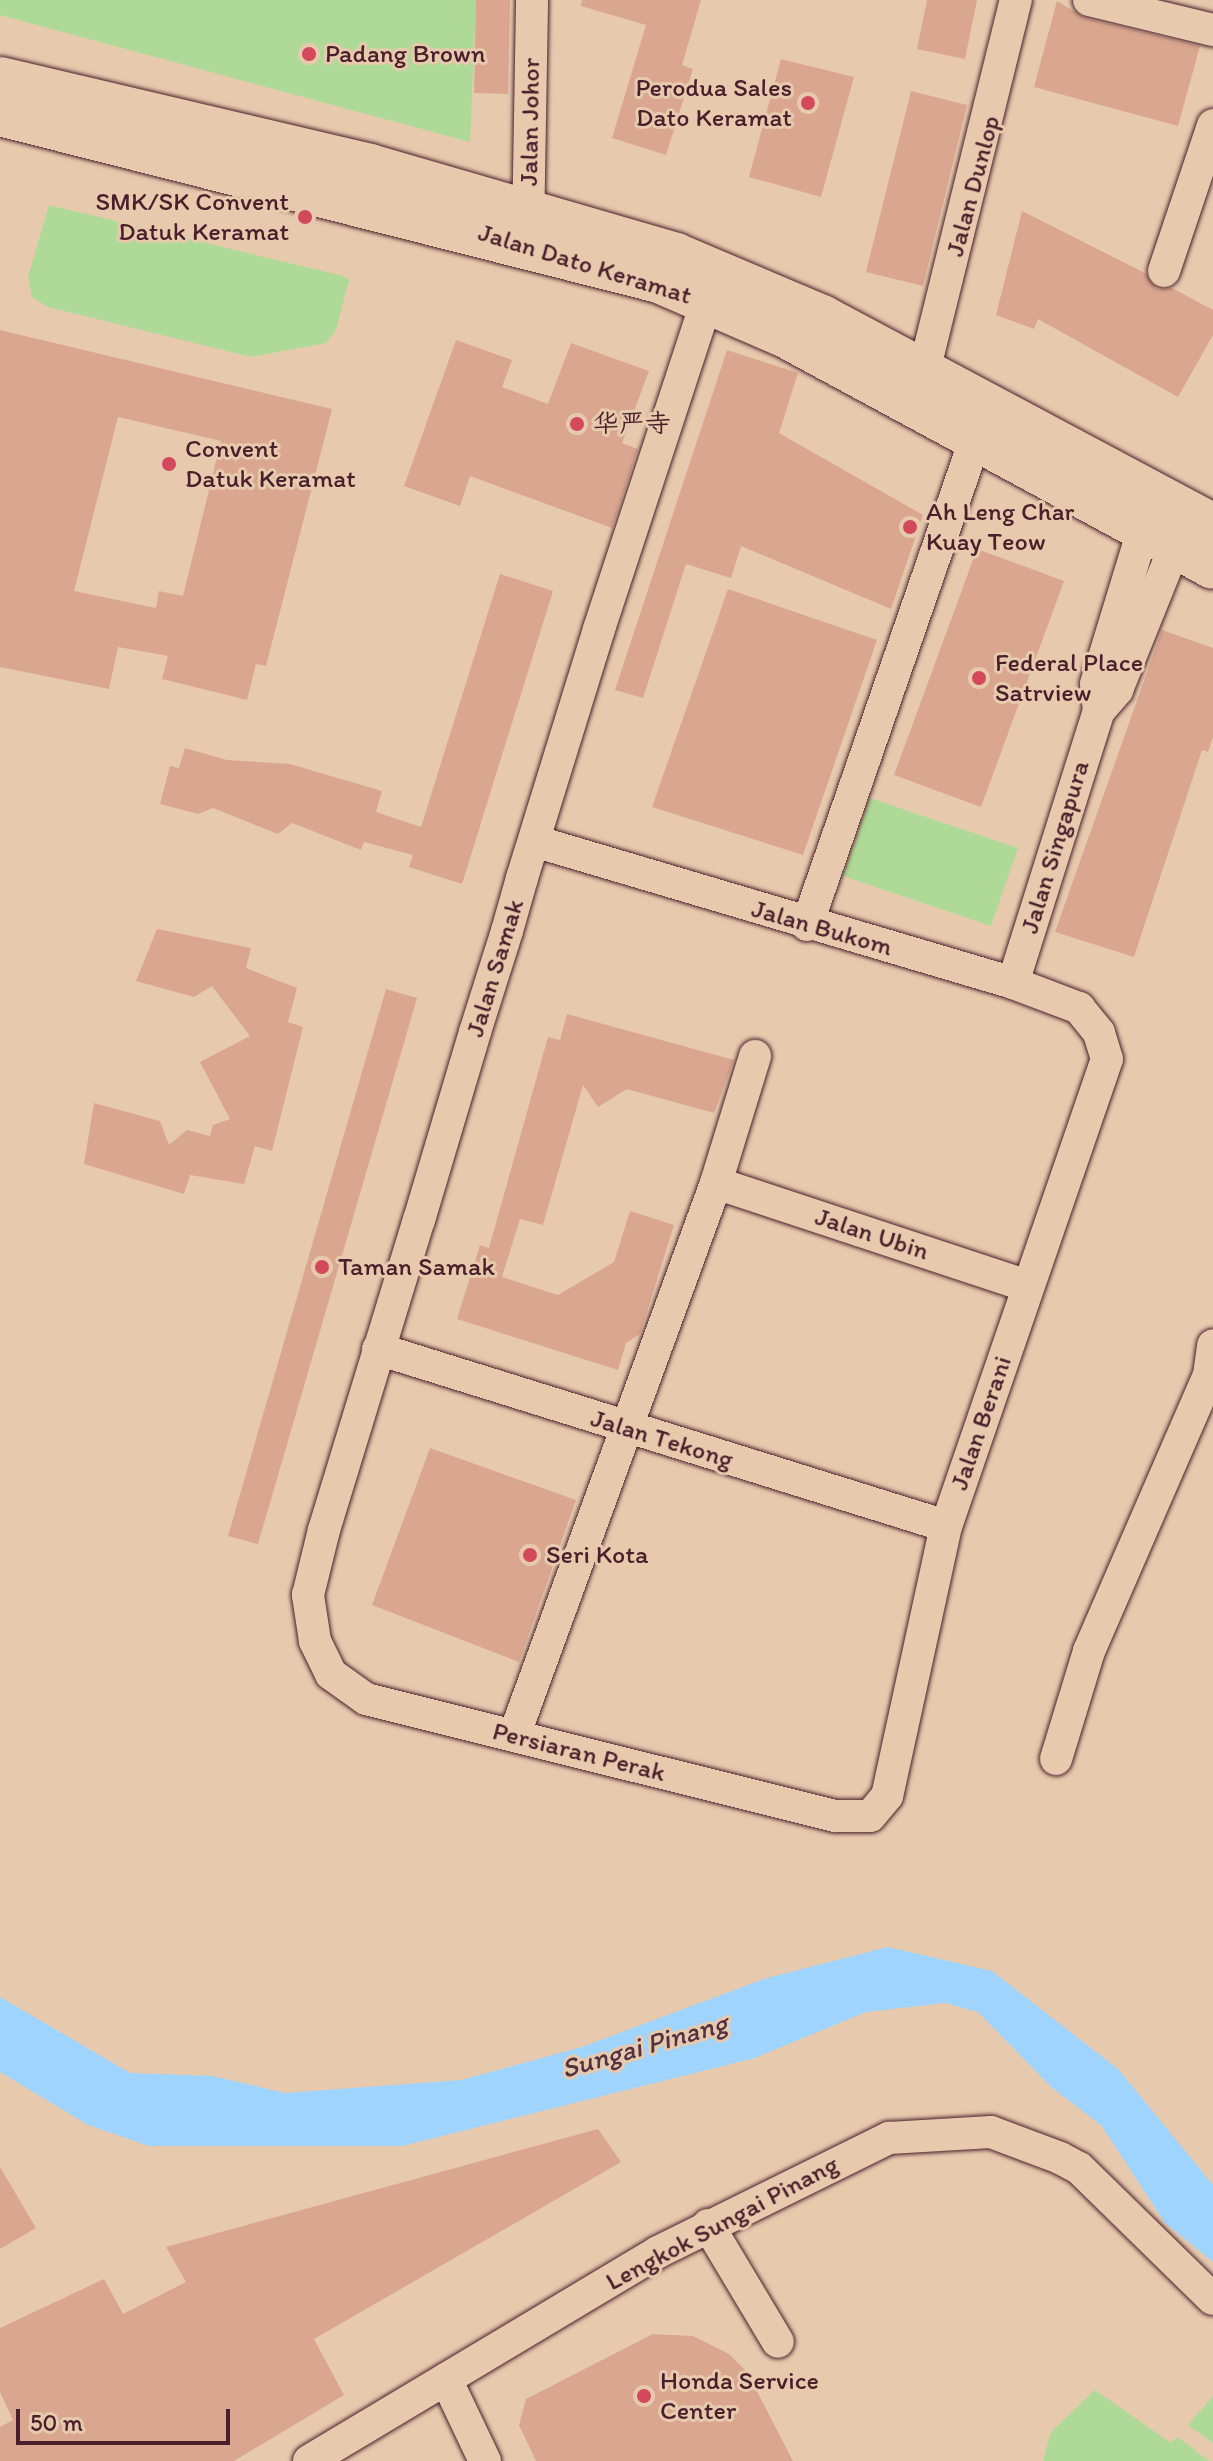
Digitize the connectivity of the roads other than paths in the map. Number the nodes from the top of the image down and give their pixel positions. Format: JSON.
{"nodes":[{"id":1,"x":532,"y":0,"type":"edge"},
{"id":2,"x":1016,"y":0,"type":"edge"},
{"id":3,"x":1089,"y":0,"type":"edge"},
{"id":4,"x":1213,"y":30,"type":"edge"},
{"id":5,"x":0,"y":79,"type":"edge"},
{"id":6,"x":0,"y":114,"type":"edge"},
{"id":7,"x":1213,"y":125,"type":"edge"},
{"id":8,"x":528,"y":228,"type":"junction"},
{"id":9,"x":1164,"y":271,"type":"dead end"},
{"id":10,"x":707,"y":300,"type":"junction"},
{"id":11,"x":924,"y":371,"type":"junction"},
{"id":12,"x":974,"y":443,"type":"junction"},
{"id":13,"x":1180,"y":528,"type":"edge"},
{"id":14,"x":1213,"y":567,"type":"edge"},
{"id":15,"x":534,"y":841,"type":"junction"},
{"id":16,"x":807,"y":925,"type":"junction"},
{"id":17,"x":1013,"y":983,"type":"junction"},
{"id":18,"x":1099,"y":1033,"type":"joint"},
{"id":19,"x":755,"y":1056,"type":"dead end"},
{"id":20,"x":716,"y":1183,"type":"junction"},
{"id":21,"x":1027,"y":1286,"type":"junction"},
{"id":22,"x":1213,"y":1345,"type":"edge"},
{"id":23,"x":378,"y":1349,"type":"junction"},
{"id":24,"x":624,"y":1428,"type":"junction"},
{"id":25,"x":946,"y":1526,"type":"junction"},
{"id":26,"x":315,"y":1641,"type":"joint"},
{"id":27,"x":514,"y":1736,"type":"junction"},
{"id":28,"x":1056,"y":1759,"type":"dead end"},
{"id":29,"x":870,"y":1816,"type":"joint"},
{"id":30,"x":708,"y":2225,"type":"junction"},
{"id":31,"x":1213,"y":2299,"type":"edge"},
{"id":32,"x":778,"y":2342,"type":"dead end"},
{"id":33,"x":446,"y":2379,"type":"junction"},
{"id":34,"x":309,"y":2461,"type":"edge"},
{"id":35,"x":485,"y":2461,"type":"edge"}],
"edges":[{"from":1,"to":8,"type":"street","name":"Jalan Johor"},
{"from":2,"to":11,"type":"street","name":"Jalan Dunlop"},
{"from":3,"to":4,"type":"street"},
{"from":5,"to":8,"type":"main road","name":"Jalan Dato Keramat"},
{"from":6,"to":8,"type":"main road","name":"Jalan Dato Keramat"},
{"from":7,"to":9,"type":"street"},
{"from":8,"to":10,"type":"main road","name":"Jalan Dato Keramat"},
{"from":8,"to":11,"type":"main road","name":"Jalan Dato Keramat"},
{"from":10,"to":12,"type":"main road","name":"Jalan Dato Keramat"},
{"from":10,"to":15,"type":"street","name":"Jalan Samak"},
{"from":11,"to":13,"type":"main road","name":"Jalan Dato Keramat"},
{"from":12,"to":13,"type":"main road","name":"Jalan Dato Keramat"},
{"from":12,"to":16,"type":"street"},
{"from":13,"to":14,"type":"main road","name":"Jalan Dato Keramat"},
{"from":13,"to":17,"type":"street","name":"Jalan Singapura"},
{"from":15,"to":16,"type":"street","name":"Jalan Bukom"},
{"from":15,"to":23,"type":"street","name":"Jalan Samak"},
{"from":16,"to":17,"type":"street","name":"Jalan Bukom"},
{"from":17,"to":18,"type":"street","name":"Jalan Bukom"},
{"from":18,"to":21,"type":"street","name":"Jalan Berani"},
{"from":19,"to":20,"type":"street"},
{"from":20,"to":21,"type":"street","name":"Jalan Ubin"},
{"from":20,"to":24,"type":"street"},
{"from":21,"to":25,"type":"street","name":"Jalan Berani"},
{"from":22,"to":28,"type":"street"},
{"from":23,"to":24,"type":"street","name":"Jalan Tekong"},
{"from":23,"to":26,"type":"street","name":"Jalan Samak"},
{"from":24,"to":25,"type":"street","name":"Jalan Tekong"},
{"from":24,"to":27,"type":"street"},
{"from":25,"to":29,"type":"street","name":"Jalan Berani"},
{"from":26,"to":27,"type":"street","name":"Persiaran Perak"},
{"from":27,"to":29,"type":"street","name":"Persiaran Perak"},
{"from":30,"to":31,"type":"street","name":"Lengkok Sungai Pinang"},
{"from":30,"to":32,"type":"street"},
{"from":30,"to":33,"type":"street","name":"Lengkok Sungai Pinang"},
{"from":33,"to":34,"type":"street","name":"Lengkok Sungai Pinang"},
{"from":33,"to":35,"type":"street"}]}
